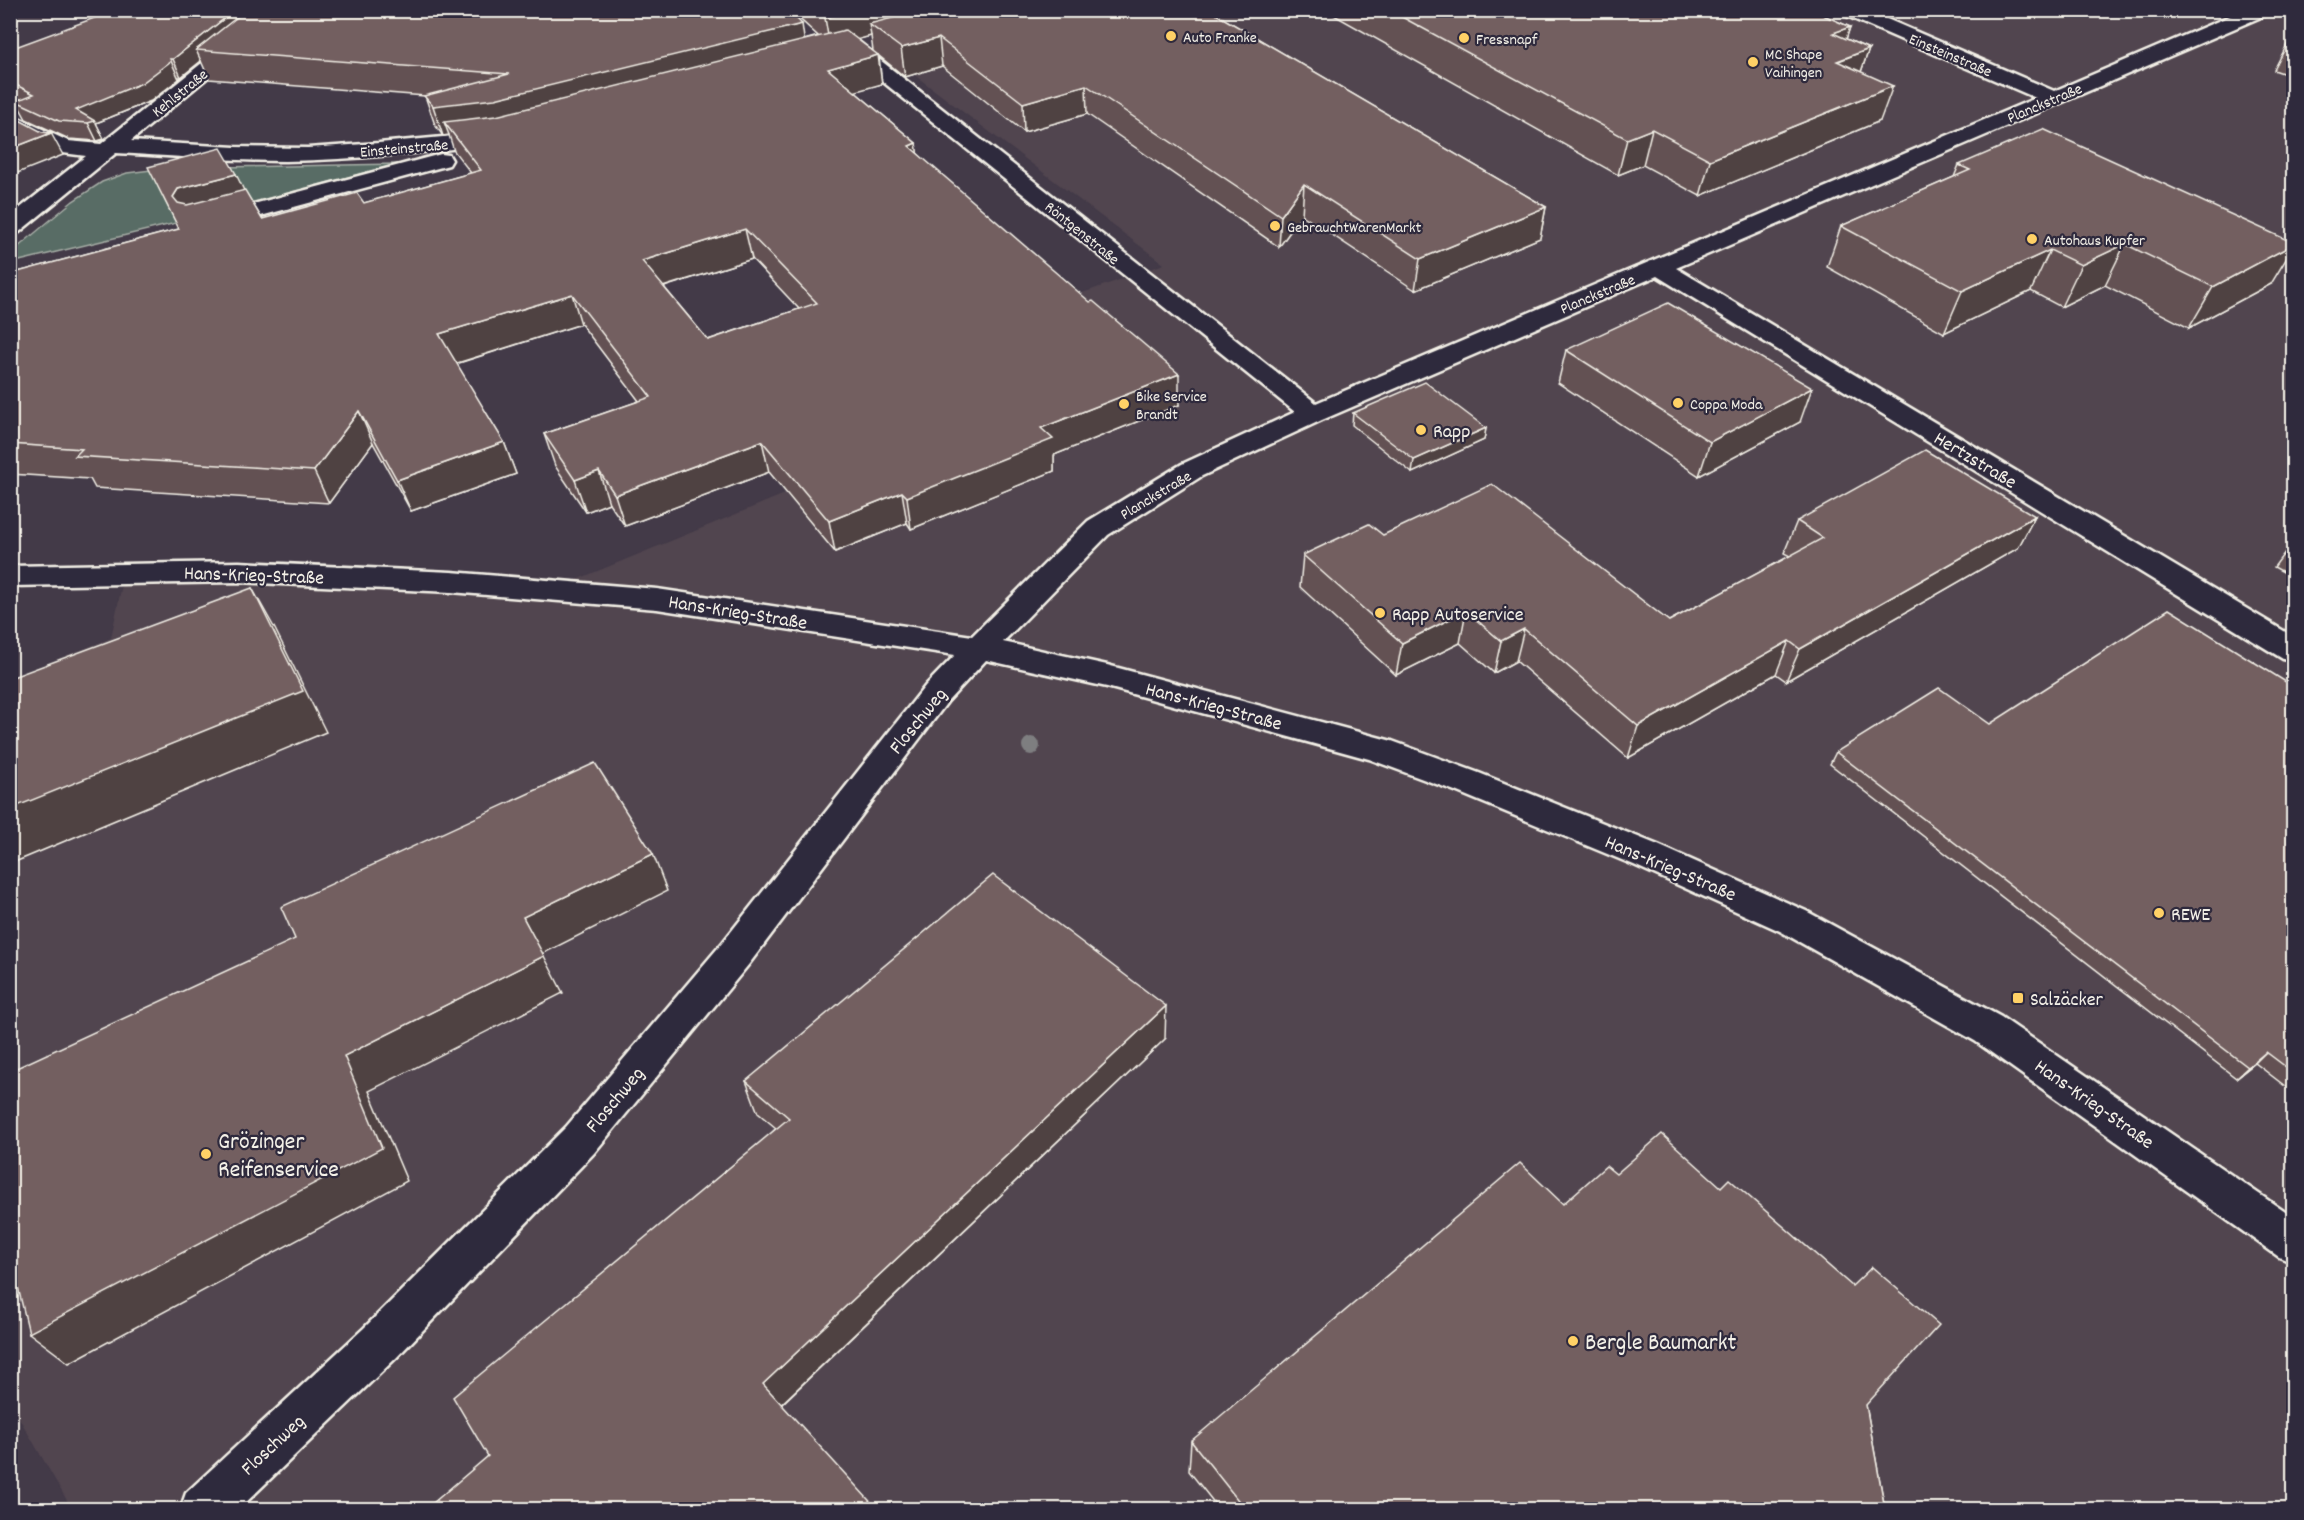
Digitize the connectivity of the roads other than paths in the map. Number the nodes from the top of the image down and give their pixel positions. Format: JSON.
{"nodes":[{"id":1,"x":280,"y":10,"type":"edge"},
{"id":2,"x":1849,"y":10,"type":"edge"},
{"id":3,"x":2261,"y":10,"type":"edge"},
{"id":4,"x":877,"y":43,"type":"edge"},
{"id":5,"x":2053,"y":98,"type":"junction"},
{"id":6,"x":10,"y":120,"type":"edge"},
{"id":7,"x":109,"y":149,"type":"junction"},
{"id":8,"x":201,"y":226,"type":"edge"},
{"id":9,"x":10,"y":228,"type":"edge"},
{"id":10,"x":1658,"y":267,"type":"junction"},
{"id":11,"x":1313,"y":414,"type":"junction"},
{"id":12,"x":10,"y":576,"type":"edge"},
{"id":13,"x":979,"y":648,"type":"junction"},
{"id":14,"x":2294,"y":651,"type":"edge"},
{"id":15,"x":2294,"y":1243,"type":"edge"},
{"id":16,"x":203,"y":1509,"type":"edge"}],
"edges":[{"from":1,"to":7,"type":"street","name":"Kehlstraße"},
{"from":2,"to":5,"type":"street","name":"Einsteinstraße"},
{"from":3,"to":5,"type":"street","name":"Planckstraße"},
{"from":4,"to":11,"type":"street","name":"Röntgenstraße"},
{"from":5,"to":10,"type":"street","name":"Planckstraße"},
{"from":6,"to":7,"type":"street"},
{"from":7,"to":8,"type":"street","name":"Einsteinstraße"},
{"from":7,"to":9,"type":"street","name":"Kehlstraße"},
{"from":10,"to":11,"type":"street","name":"Planckstraße"},
{"from":10,"to":14,"type":"street","name":"Hertzstraße"},
{"from":11,"to":13,"type":"street","name":"Planckstraße"},
{"from":12,"to":13,"type":"street","name":"Hans-Krieg-Straße"},
{"from":13,"to":15,"type":"street","name":"Hans-Krieg-Straße"},
{"from":13,"to":16,"type":"street","name":"Floschweg"}]}
